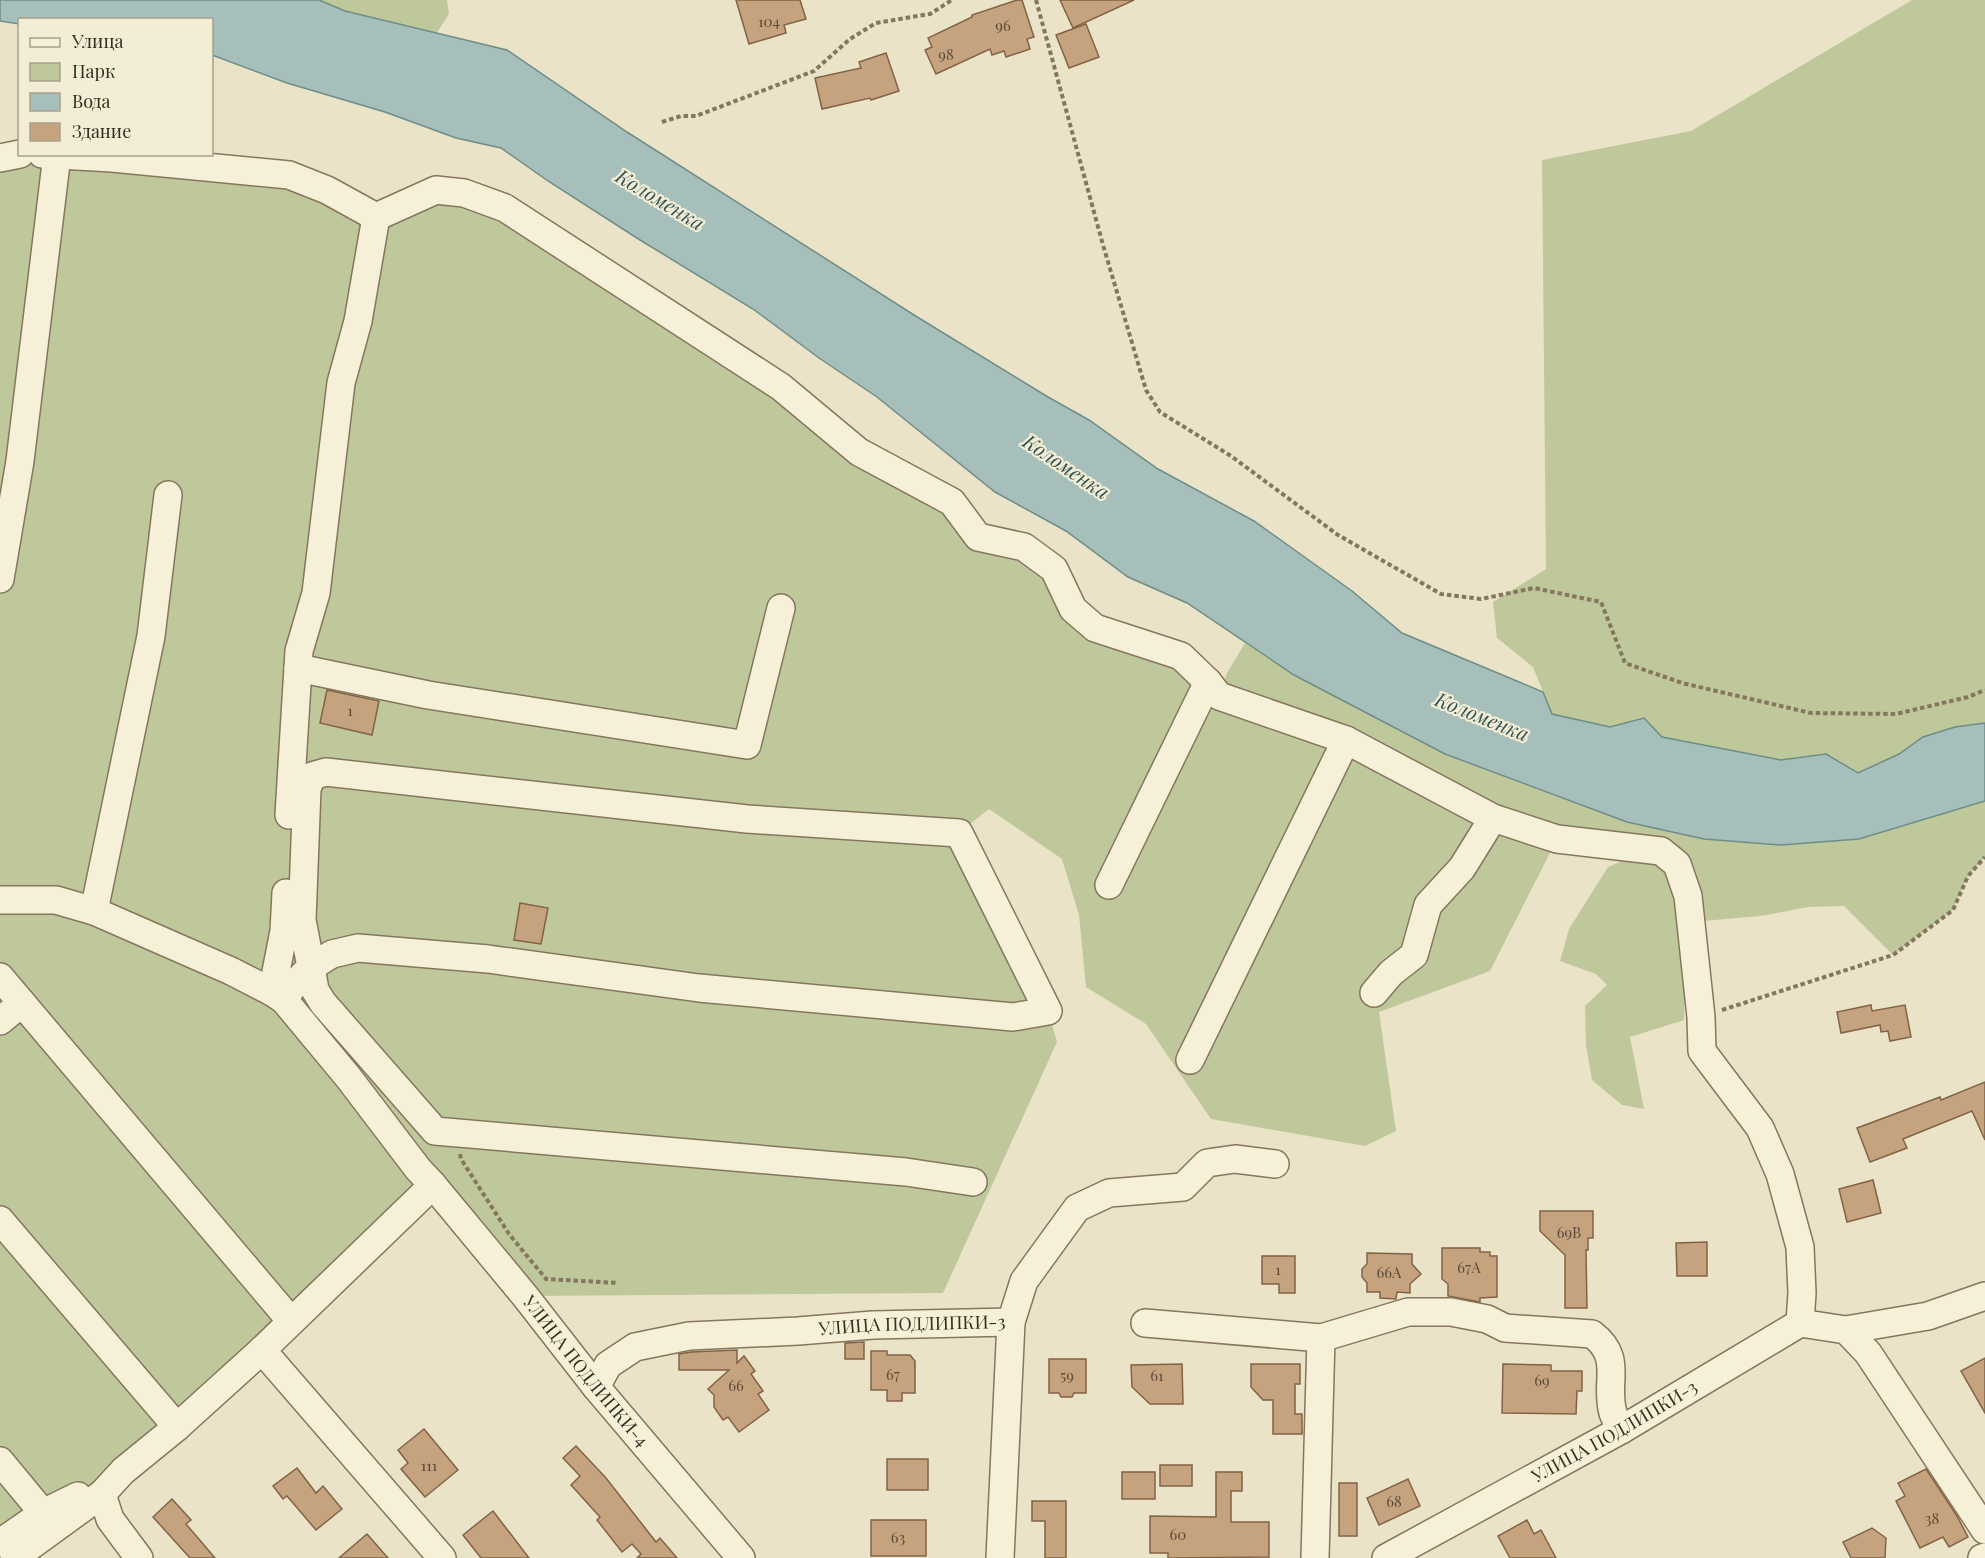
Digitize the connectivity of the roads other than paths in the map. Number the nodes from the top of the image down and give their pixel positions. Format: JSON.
{"nodes":[{"id":1,"x":18,"y":154,"type":"edge"},
{"id":2,"x":49,"y":156,"type":"edge"},
{"id":3,"x":68,"y":156,"type":"edge"},
{"id":4,"x":0,"y":158,"type":"edge"},
{"id":5,"x":376,"y":217,"type":"junction"},
{"id":6,"x":168,"y":495,"type":"dead end"},
{"id":7,"x":0,"y":579,"type":"edge"},
{"id":8,"x":781,"y":608,"type":"dead end"},
{"id":9,"x":298,"y":668,"type":"junction"},
{"id":10,"x":1209,"y":682,"type":"junction"},
{"id":11,"x":1347,"y":740,"type":"junction"},
{"id":12,"x":1493,"y":818,"type":"junction"},
{"id":13,"x":1109,"y":885,"type":"dead end"},
{"id":14,"x":0,"y":900,"type":"edge"},
{"id":15,"x":94,"y":911,"type":"junction"},
{"id":16,"x":311,"y":967,"type":"junction"},
{"id":17,"x":0,"y":976,"type":"edge"},
{"id":18,"x":1374,"y":993,"type":"dead end"},
{"id":19,"x":278,"y":996,"type":"junction"},
{"id":20,"x":22,"y":1003,"type":"junction"},
{"id":21,"x":0,"y":1021,"type":"edge"},
{"id":22,"x":1190,"y":1060,"type":"dead end"},
{"id":23,"x":1275,"y":1164,"type":"dead end"},
{"id":24,"x":973,"y":1182,"type":"dead end"},
{"id":25,"x":433,"y":1185,"type":"junction"},
{"id":26,"x":0,"y":1220,"type":"edge"},
{"id":27,"x":1985,"y":1296,"type":"edge"},
{"id":28,"x":291,"y":1321,"type":"junction"},
{"id":29,"x":1011,"y":1322,"type":"junction"},
{"id":30,"x":1145,"y":1323,"type":"dead end"},
{"id":31,"x":1800,"y":1323,"type":"junction"},
{"id":32,"x":1846,"y":1330,"type":"junction"},
{"id":33,"x":1321,"y":1338,"type":"junction"},
{"id":34,"x":262,"y":1350,"type":"junction"},
{"id":35,"x":596,"y":1387,"type":"junction"},
{"id":36,"x":177,"y":1427,"type":"junction"},
{"id":37,"x":1621,"y":1430,"type":"junction"},
{"id":38,"x":0,"y":1461,"type":"edge"},
{"id":39,"x":110,"y":1485,"type":"junction"},
{"id":40,"x":43,"y":1513,"type":"junction"},
{"id":41,"x":1985,"y":1530,"type":"edge"},
{"id":42,"x":0,"y":1543,"type":"edge"},
{"id":43,"x":14,"y":1558,"type":"edge"},
{"id":44,"x":138,"y":1558,"type":"edge"},
{"id":45,"x":442,"y":1558,"type":"edge"},
{"id":46,"x":741,"y":1558,"type":"edge"},
{"id":47,"x":1000,"y":1558,"type":"edge"},
{"id":48,"x":1315,"y":1558,"type":"edge"},
{"id":49,"x":1386,"y":1558,"type":"edge"}],
"edges":[{"from":1,"to":4,"type":"street"},
{"from":2,"to":7,"type":"street"},
{"from":3,"to":5,"type":"street"},
{"from":5,"to":9,"type":"street"},
{"from":5,"to":10,"type":"street"},
{"from":6,"to":15,"type":"street"},
{"from":8,"to":9,"type":"street"},
{"from":9,"to":19,"type":"street"},
{"from":10,"to":11,"type":"street"},
{"from":10,"to":13,"type":"street"},
{"from":11,"to":12,"type":"street"},
{"from":11,"to":22,"type":"street"},
{"from":12,"to":18,"type":"street"},
{"from":12,"to":31,"type":"street"},
{"from":14,"to":15,"type":"street"},
{"from":15,"to":19,"type":"street"},
{"from":16,"to":16,"type":"street"},
{"from":16,"to":19,"type":"street"},
{"from":16,"to":24,"type":"street"},
{"from":17,"to":20,"type":"street"},
{"from":19,"to":25,"type":"street","name":"УЛИЦА ПОДЛИПКИ-4"},
{"from":20,"to":21,"type":"street"},
{"from":20,"to":28,"type":"street"},
{"from":23,"to":29,"type":"street"},
{"from":25,"to":28,"type":"street"},
{"from":25,"to":35,"type":"street","name":"УЛИЦА ПОДЛИПКИ-4"},
{"from":26,"to":36,"type":"street"},
{"from":27,"to":32,"type":"street"},
{"from":28,"to":34,"type":"street"},
{"from":29,"to":35,"type":"street","name":"УЛИЦА ПОДЛИПКИ-3"},
{"from":29,"to":47,"type":"street","name":"УЛИЦА ПОДЛИПКИ-3"},
{"from":30,"to":33,"type":"street"},
{"from":31,"to":32,"type":"street"},
{"from":31,"to":37,"type":"street","name":"УЛИЦА ПОДЛИПКИ-3"},
{"from":32,"to":41,"type":"street"},
{"from":33,"to":37,"type":"street"},
{"from":33,"to":48,"type":"street"},
{"from":34,"to":36,"type":"street"},
{"from":34,"to":45,"type":"street"},
{"from":35,"to":46,"type":"street","name":"УЛИЦА ПОДЛИПКИ-4"},
{"from":36,"to":39,"type":"street"},
{"from":37,"to":49,"type":"street","name":"УЛИЦА ПОДЛИПКИ-3"},
{"from":38,"to":40,"type":"street"},
{"from":39,"to":40,"type":"street"},
{"from":39,"to":43,"type":"street"},
{"from":39,"to":44,"type":"street"},
{"from":40,"to":42,"type":"street"}]}
